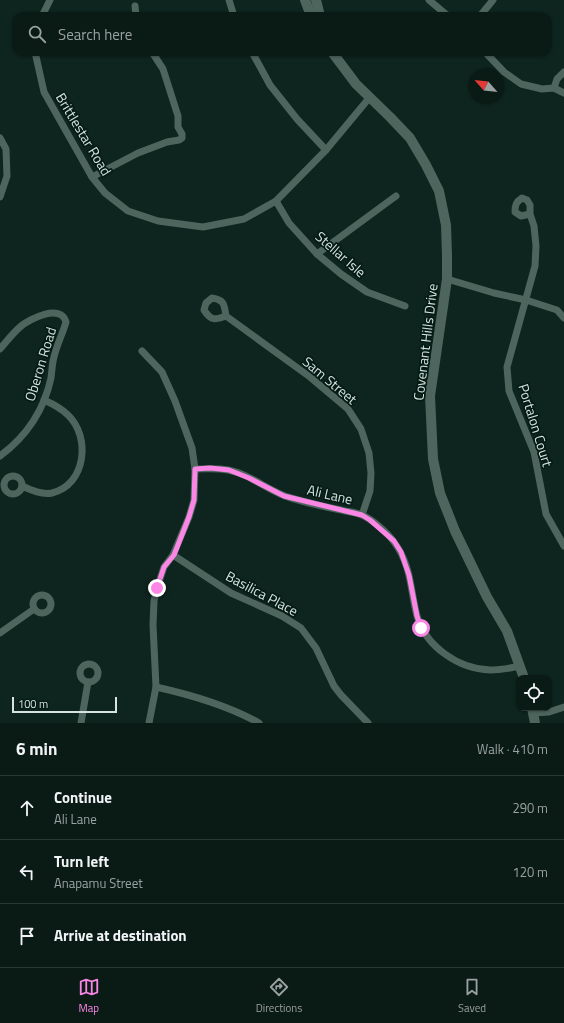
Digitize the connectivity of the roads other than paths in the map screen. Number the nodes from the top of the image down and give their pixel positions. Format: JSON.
{"nodes":[{"id":1,"x":50,"y":0,"type":"edge"},
{"id":2,"x":228,"y":0,"type":"edge"},
{"id":3,"x":305,"y":0,"type":"edge"},
{"id":4,"x":316,"y":0,"type":"edge"},
{"id":5,"x":429,"y":0,"type":"edge"},
{"id":6,"x":493,"y":0,"type":"edge"},
{"id":7,"x":135,"y":6,"type":"dead end"},
{"id":8,"x":44,"y":12,"type":"edge"},
{"id":9,"x":136,"y":12,"type":"edge"},
{"id":10,"x":232,"y":12,"type":"edge"},
{"id":11,"x":310,"y":12,"type":"edge"},
{"id":12,"x":319,"y":12,"type":"edge"},
{"id":13,"x":443,"y":12,"type":"edge"},
{"id":14,"x":483,"y":12,"type":"edge"},
{"id":15,"x":36,"y":56,"type":"edge"},
{"id":16,"x":155,"y":56,"type":"edge"},
{"id":17,"x":254,"y":56,"type":"edge"},
{"id":18,"x":335,"y":56,"type":"edge"},
{"id":19,"x":489,"y":56,"type":"edge"},
{"id":20,"x":564,"y":72,"type":"edge"},
{"id":21,"x":554,"y":88,"type":"junction"},
{"id":22,"x":564,"y":93,"type":"edge"},
{"id":23,"x":370,"y":97,"type":"junction"},
{"id":24,"x":0,"y":138,"type":"edge"},
{"id":25,"x":326,"y":150,"type":"junction"},
{"id":26,"x":92,"y":177,"type":"junction"},
{"id":27,"x":396,"y":196,"type":"dead end"},
{"id":28,"x":0,"y":197,"type":"edge"},
{"id":29,"x":276,"y":201,"type":"junction"},
{"id":30,"x":530,"y":214,"type":"dead end"},
{"id":31,"x":317,"y":254,"type":"junction"},
{"id":32,"x":446,"y":279,"type":"junction"},
{"id":33,"x":526,"y":300,"type":"junction"},
{"id":34,"x":405,"y":306,"type":"dead end"},
{"id":35,"x":226,"y":316,"type":"dead end"},
{"id":36,"x":564,"y":318,"type":"edge"},
{"id":37,"x":0,"y":348,"type":"edge"},
{"id":38,"x":142,"y":351,"type":"dead end"},
{"id":39,"x":44,"y":400,"type":"junction"},
{"id":40,"x":0,"y":456,"type":"edge"},
{"id":41,"x":195,"y":469,"type":"junction"},
{"id":42,"x":22,"y":486,"type":"dead end"},
{"id":43,"x":362,"y":515,"type":"junction"},
{"id":44,"x":564,"y":546,"type":"edge"},
{"id":45,"x":174,"y":555,"type":"junction"},
{"id":46,"x":34,"y":609,"type":"dead end"},
{"id":47,"x":0,"y":633,"type":"edge"},
{"id":48,"x":520,"y":666,"type":"junction"},
{"id":49,"x":523,"y":675,"type":"edge"},
{"id":50,"x":88,"y":682,"type":"dead end"},
{"id":51,"x":156,"y":687,"type":"junction"},
{"id":52,"x":564,"y":707,"type":"edge"},
{"id":53,"x":533,"y":715,"type":"edge"},
{"id":54,"x":81,"y":723,"type":"edge"},
{"id":55,"x":149,"y":723,"type":"edge"},
{"id":56,"x":259,"y":723,"type":"edge"},
{"id":57,"x":368,"y":723,"type":"edge"}],
"edges":[{"from":1,"to":8,"type":"street"},
{"from":2,"to":10,"type":"street"},
{"from":3,"to":11,"type":"street"},
{"from":4,"to":12,"type":"street"},
{"from":5,"to":13,"type":"street"},
{"from":6,"to":14,"type":"street"},
{"from":7,"to":9,"type":"street"},
{"from":15,"to":26,"type":"street","name":"Brittlestar Road"},
{"from":16,"to":26,"type":"street"},
{"from":17,"to":25,"type":"street"},
{"from":18,"to":23,"type":"street","name":"Covenant Hills Drive"},
{"from":19,"to":21,"type":"street"},
{"from":20,"to":21,"type":"street"},
{"from":21,"to":22,"type":"street"},
{"from":23,"to":25,"type":"street","name":"Brittlestar Road"},
{"from":23,"to":32,"type":"street","name":"Covenant Hills Drive"},
{"from":24,"to":28,"type":"street"},
{"from":25,"to":29,"type":"street","name":"Brittlestar Road"},
{"from":26,"to":29,"type":"street","name":"Brittlestar Road"},
{"from":27,"to":31,"type":"street"},
{"from":29,"to":31,"type":"street","name":"Stellar Isle"},
{"from":30,"to":33,"type":"street","name":"Portalon Court"},
{"from":31,"to":34,"type":"street","name":"Stellar Isle"},
{"from":32,"to":33,"type":"street"},
{"from":32,"to":48,"type":"street","name":"Covenant Hills Drive"},
{"from":33,"to":36,"type":"street"},
{"from":33,"to":44,"type":"street","name":"Portalon Court"},
{"from":35,"to":43,"type":"street","name":"Sam Street"},
{"from":37,"to":39,"type":"street","name":"Oberon Road"},
{"from":38,"to":41,"type":"street"},
{"from":39,"to":40,"type":"street","name":"Oberon Road"},
{"from":39,"to":42,"type":"street"},
{"from":41,"to":43,"type":"street","name":"Ali Lane"},
{"from":41,"to":45,"type":"street"},
{"from":43,"to":48,"type":"street","name":"Ali Lane"},
{"from":45,"to":51,"type":"street"},
{"from":45,"to":57,"type":"street","name":"Basilica Place"},
{"from":46,"to":47,"type":"street"},
{"from":48,"to":49,"type":"street","name":"Covenant Hills Drive"},
{"from":50,"to":54,"type":"street"},
{"from":51,"to":55,"type":"street"},
{"from":51,"to":56,"type":"street"},
{"from":52,"to":53,"type":"street"}]}
